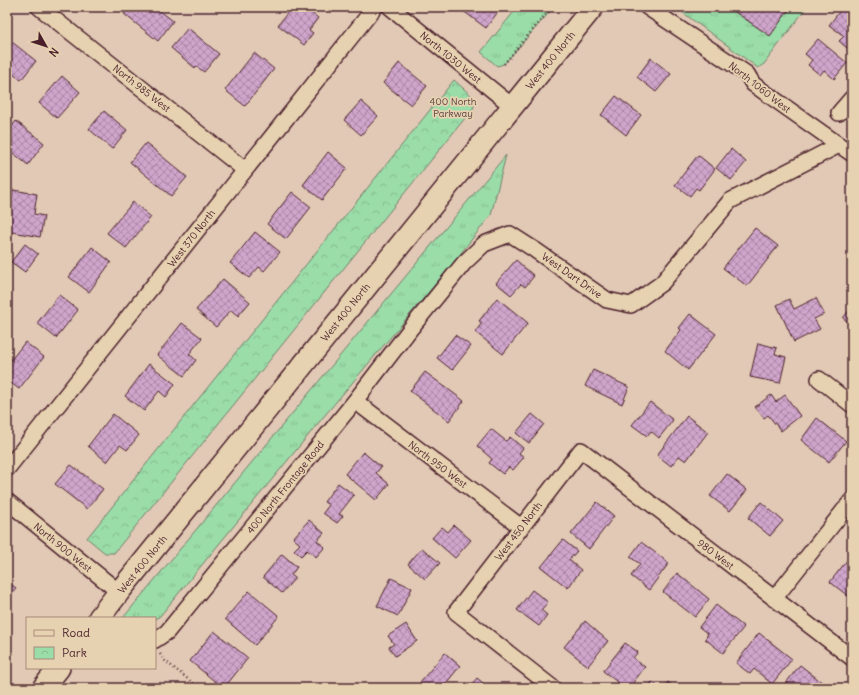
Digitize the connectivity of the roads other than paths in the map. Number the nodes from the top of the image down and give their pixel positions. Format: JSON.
{"nodes":[{"id":1,"x":39,"y":7,"type":"edge"},
{"id":2,"x":375,"y":7,"type":"edge"},
{"id":3,"x":390,"y":7,"type":"edge"},
{"id":4,"x":593,"y":7,"type":"edge"},
{"id":5,"x":647,"y":7,"type":"edge"},
{"id":6,"x":852,"y":98,"type":"edge"},
{"id":7,"x":512,"y":106,"type":"junction"},
{"id":8,"x":839,"y":113,"type":"dead end"},
{"id":9,"x":839,"y":145,"type":"junction"},
{"id":10,"x":852,"y":154,"type":"edge"},
{"id":11,"x":245,"y":170,"type":"junction"},
{"id":12,"x":411,"y":328,"type":"joint"},
{"id":13,"x":819,"y":379,"type":"dead end"},
{"id":14,"x":355,"y":401,"type":"junction"},
{"id":15,"x":852,"y":405,"type":"edge"},
{"id":16,"x":581,"y":450,"type":"joint"},
{"id":17,"x":7,"y":469,"type":"edge"},
{"id":18,"x":852,"y":500,"type":"edge"},
{"id":19,"x":7,"y":501,"type":"edge"},
{"id":20,"x":521,"y":527,"type":"junction"},
{"id":21,"x":119,"y":592,"type":"junction"},
{"id":22,"x":774,"y":598,"type":"junction"},
{"id":23,"x":100,"y":617,"type":"edge"},
{"id":24,"x":156,"y":645,"type":"edge"},
{"id":25,"x":852,"y":658,"type":"edge"},
{"id":26,"x":58,"y":669,"type":"edge"},
{"id":27,"x":43,"y":688,"type":"edge"},
{"id":28,"x":553,"y":688,"type":"edge"}],
"edges":[{"from":1,"to":11,"type":"street","name":"North 985 West"},
{"from":2,"to":11,"type":"street","name":"West 370 North"},
{"from":3,"to":7,"type":"street","name":"North 1030 West"},
{"from":4,"to":7,"type":"main road","name":"West 400 North"},
{"from":5,"to":9,"type":"street","name":"North 1060 West"},
{"from":6,"to":8,"type":"street"},
{"from":7,"to":21,"type":"main road","name":"West 400 North"},
{"from":9,"to":10,"type":"street","name":"North 1060 West"},
{"from":9,"to":12,"type":"street","name":"West Dart Drive"},
{"from":11,"to":17,"type":"street","name":"West 370 North"},
{"from":12,"to":14,"type":"street","name":"400 North Frontage Road"},
{"from":13,"to":15,"type":"street"},
{"from":14,"to":20,"type":"street","name":"North 950 West"},
{"from":14,"to":24,"type":"street","name":"400 North Frontage Road"},
{"from":16,"to":20,"type":"street","name":"West 450 North"},
{"from":16,"to":22,"type":"street","name":"980 West"},
{"from":18,"to":22,"type":"street"},
{"from":19,"to":21,"type":"street","name":"North 900 West"},
{"from":20,"to":28,"type":"street","name":"West 450 North"},
{"from":21,"to":23,"type":"main road","name":"West 400 North"},
{"from":22,"to":25,"type":"street","name":"980 West"},
{"from":26,"to":27,"type":"main road"}]}
